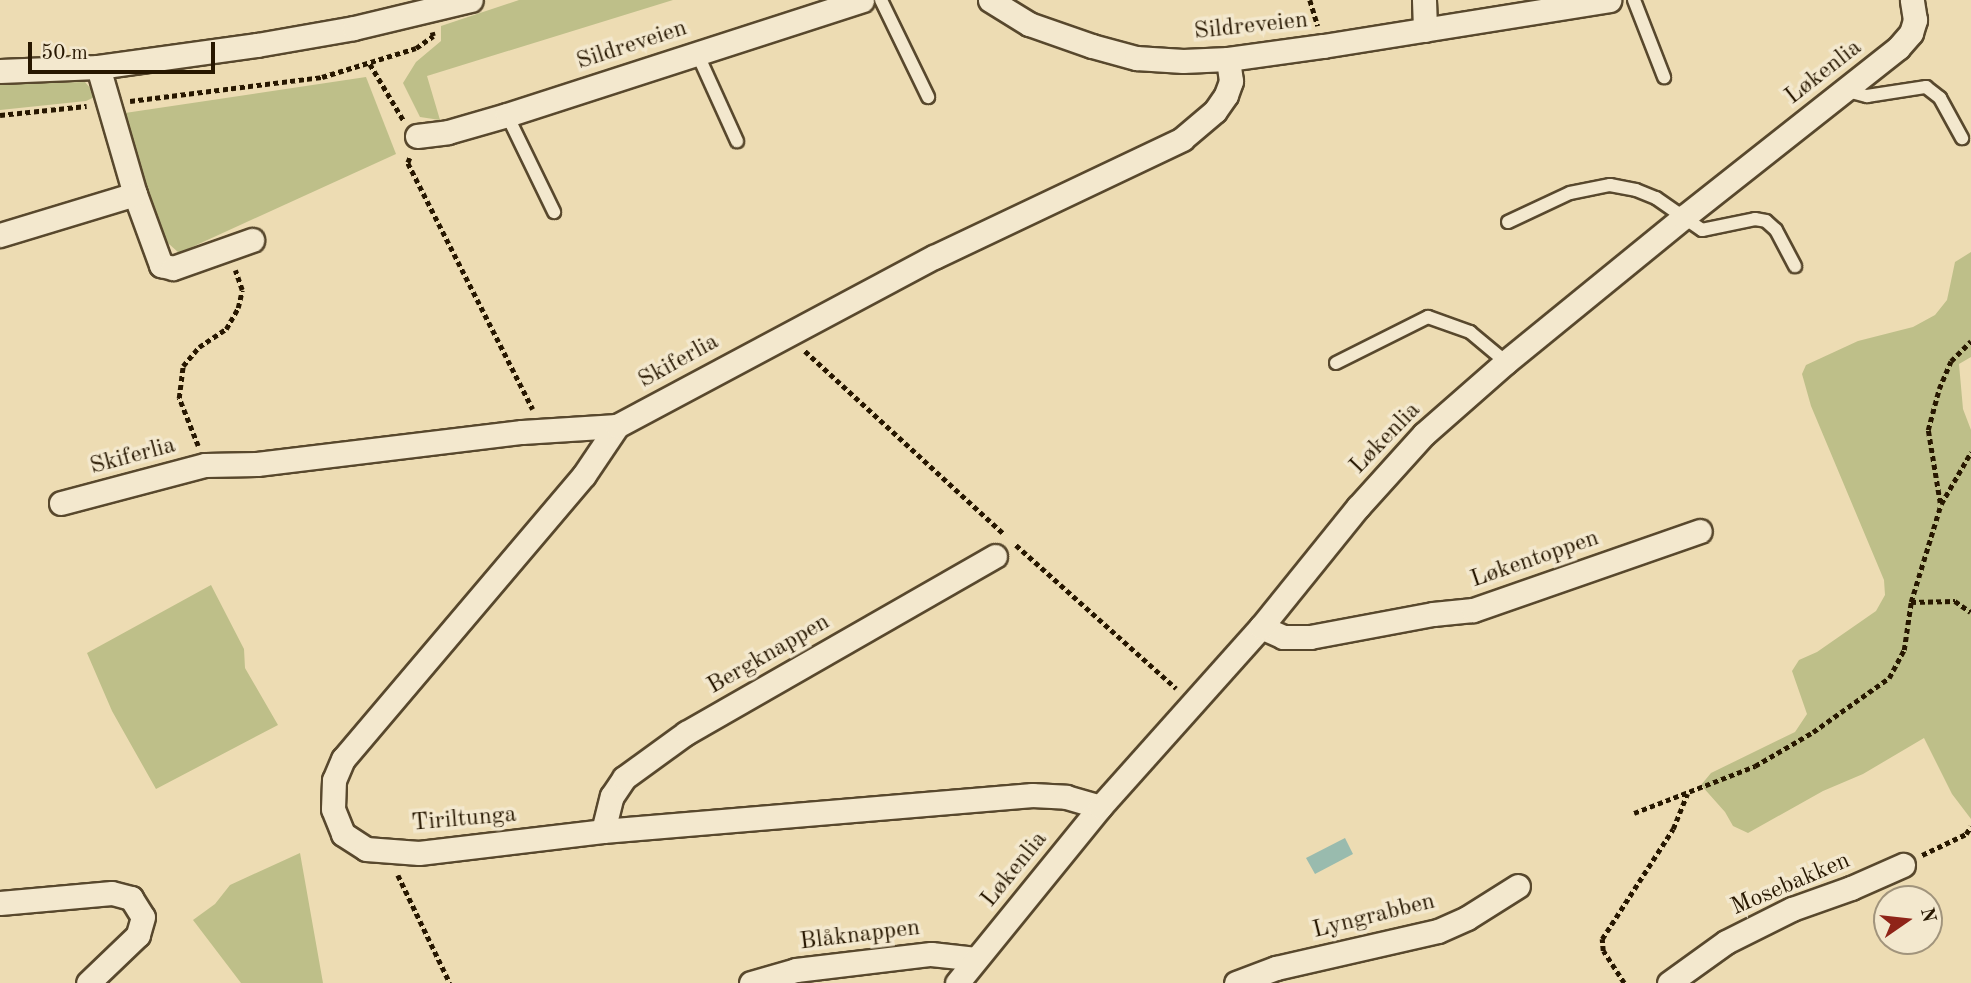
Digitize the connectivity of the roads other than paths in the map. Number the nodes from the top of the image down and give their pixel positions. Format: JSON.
{"nodes":[{"id":1,"x":471,"y":0,"type":"edge"},
{"id":2,"x":862,"y":0,"type":"edge"},
{"id":3,"x":881,"y":0,"type":"edge"},
{"id":4,"x":990,"y":0,"type":"edge"},
{"id":5,"x":1424,"y":0,"type":"edge"},
{"id":6,"x":1609,"y":0,"type":"edge"},
{"id":7,"x":1634,"y":0,"type":"edge"},
{"id":8,"x":1913,"y":2,"type":"edge"},
{"id":9,"x":1425,"y":30,"type":"junction"},
{"id":10,"x":697,"y":53,"type":"junction"},
{"id":11,"x":1228,"y":59,"type":"junction"},
{"id":12,"x":98,"y":67,"type":"junction"},
{"id":13,"x":0,"y":71,"type":"edge"},
{"id":14,"x":1664,"y":77,"type":"dead end"},
{"id":15,"x":1843,"y":90,"type":"junction"},
{"id":16,"x":928,"y":97,"type":"dead end"},
{"id":17,"x":507,"y":115,"type":"junction"},
{"id":18,"x":417,"y":136,"type":"road end"},
{"id":19,"x":1962,"y":138,"type":"dead end"},
{"id":20,"x":737,"y":141,"type":"dead end"},
{"id":21,"x":135,"y":194,"type":"junction"},
{"id":22,"x":554,"y":212,"type":"dead end"},
{"id":23,"x":1684,"y":217,"type":"junction"},
{"id":24,"x":1508,"y":222,"type":"dead end"},
{"id":25,"x":0,"y":235,"type":"edge"},
{"id":26,"x":252,"y":240,"type":"dead end"},
{"id":27,"x":1795,"y":266,"type":"dead end"},
{"id":28,"x":1506,"y":362,"type":"junction"},
{"id":29,"x":1336,"y":363,"type":"dead end"},
{"id":30,"x":617,"y":426,"type":"junction"},
{"id":31,"x":61,"y":503,"type":"dead end"},
{"id":32,"x":1700,"y":531,"type":"dead end"},
{"id":33,"x":995,"y":556,"type":"dead end"},
{"id":34,"x":1261,"y":627,"type":"junction"},
{"id":35,"x":1100,"y":807,"type":"junction"},
{"id":36,"x":603,"y":831,"type":"junction"},
{"id":37,"x":1903,"y":865,"type":"road end"},
{"id":38,"x":1518,"y":886,"type":"dead end"},
{"id":39,"x":0,"y":904,"type":"edge"},
{"id":40,"x":976,"y":959,"type":"junction"},
{"id":41,"x":88,"y":983,"type":"edge"},
{"id":42,"x":751,"y":983,"type":"edge"},
{"id":43,"x":957,"y":983,"type":"edge"},
{"id":44,"x":1236,"y":983,"type":"edge"},
{"id":45,"x":1669,"y":983,"type":"edge"}],
"edges":[{"from":1,"to":12,"type":"street"},
{"from":2,"to":10,"type":"street","name":"Sildreveien"},
{"from":3,"to":16,"type":"lane"},
{"from":4,"to":11,"type":"street","name":"Sildreveien"},
{"from":5,"to":9,"type":"street"},
{"from":6,"to":9,"type":"street","name":"Sildreveien"},
{"from":7,"to":14,"type":"lane"},
{"from":8,"to":15,"type":"street","name":"Løkenlia"},
{"from":9,"to":11,"type":"street","name":"Sildreveien"},
{"from":10,"to":17,"type":"street","name":"Sildreveien"},
{"from":10,"to":20,"type":"lane"},
{"from":11,"to":30,"type":"street","name":"Skiferlia"},
{"from":12,"to":13,"type":"street"},
{"from":12,"to":21,"type":"street"},
{"from":15,"to":19,"type":"lane"},
{"from":15,"to":23,"type":"street","name":"Løkenlia"},
{"from":17,"to":18,"type":"street","name":"Sildreveien"},
{"from":17,"to":22,"type":"lane"},
{"from":21,"to":25,"type":"street"},
{"from":21,"to":26,"type":"street"},
{"from":23,"to":24,"type":"lane"},
{"from":23,"to":27,"type":"lane"},
{"from":23,"to":28,"type":"street","name":"Løkenlia"},
{"from":28,"to":29,"type":"lane"},
{"from":28,"to":34,"type":"street","name":"Løkenlia"},
{"from":30,"to":31,"type":"street","name":"Skiferlia"},
{"from":30,"to":36,"type":"street","name":"Tiriltunga"},
{"from":32,"to":34,"type":"street","name":"Løkentoppen"},
{"from":33,"to":36,"type":"street","name":"Bergknappen"},
{"from":34,"to":35,"type":"street","name":"Løkenlia"},
{"from":35,"to":36,"type":"street","name":"Tiriltunga"},
{"from":35,"to":40,"type":"street","name":"Løkenlia"},
{"from":37,"to":45,"type":"street","name":"Mosebakken"},
{"from":38,"to":44,"type":"street","name":"Lyngrabben"},
{"from":39,"to":41,"type":"street"},
{"from":40,"to":42,"type":"street","name":"Blåknappen"},
{"from":40,"to":43,"type":"street","name":"Løkenlia"}]}
